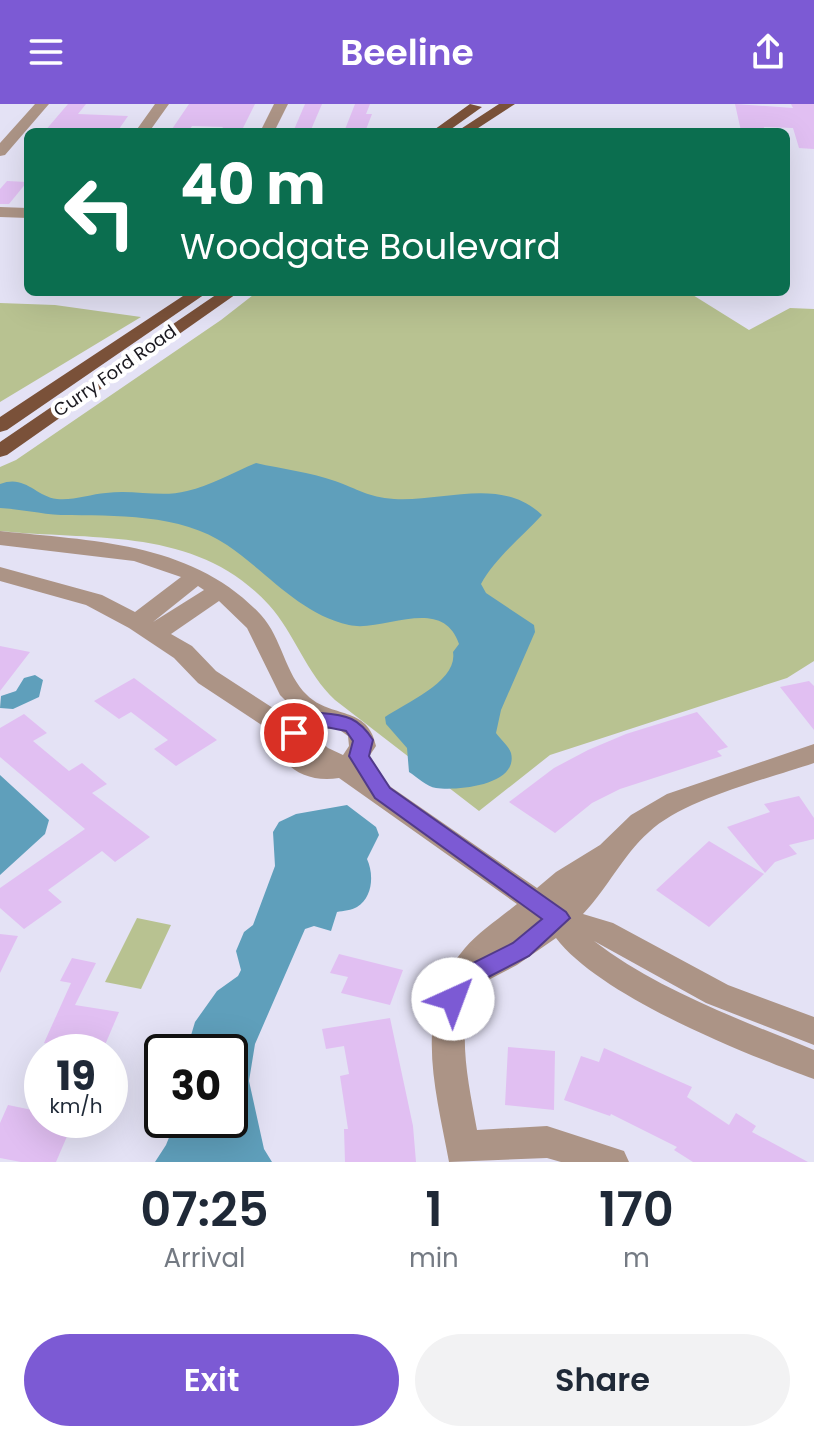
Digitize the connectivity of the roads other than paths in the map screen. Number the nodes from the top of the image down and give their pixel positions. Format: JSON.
{"nodes":[{"id":1,"x":42,"y":104,"type":"edge"},
{"id":2,"x":162,"y":104,"type":"edge"},
{"id":3,"x":281,"y":104,"type":"edge"},
{"id":4,"x":480,"y":104,"type":"edge"},
{"id":5,"x":508,"y":104,"type":"edge"},
{"id":6,"x":145,"y":128,"type":"edge"},
{"id":7,"x":269,"y":128,"type":"edge"},
{"id":8,"x":444,"y":128,"type":"edge"},
{"id":9,"x":469,"y":128,"type":"edge"},
{"id":10,"x":0,"y":152,"type":"edge"},
{"id":11,"x":0,"y":212,"type":"edge"},
{"id":12,"x":24,"y":213,"type":"edge"},
{"id":13,"x":194,"y":296,"type":"edge"},
{"id":14,"x":214,"y":296,"type":"edge"},
{"id":15,"x":225,"y":296,"type":"edge"},
{"id":16,"x":147,"y":350,"type":"junction"},
{"id":17,"x":0,"y":426,"type":"edge"},
{"id":18,"x":0,"y":451,"type":"edge"},
{"id":19,"x":0,"y":538,"type":"edge"},
{"id":20,"x":0,"y":574,"type":"edge"},
{"id":21,"x":197,"y":576,"type":"junction"},
{"id":22,"x":218,"y":591,"type":"junction"},
{"id":23,"x":146,"y":628,"type":"junction"},
{"id":24,"x":333,"y":719,"type":"junction"},
{"id":25,"x":327,"y":752,"type":"junction"},
{"id":26,"x":814,"y":753,"type":"edge"},
{"id":27,"x":549,"y":911,"type":"junction"},
{"id":28,"x":814,"y":1031,"type":"edge"},
{"id":29,"x":814,"y":1065,"type":"edge"},
{"id":30,"x":465,"y":1154,"type":"edge"},
{"id":31,"x":612,"y":1162,"type":"edge"}],
"edges":[{"from":1,"to":10,"type":"street"},
{"from":2,"to":6,"type":"street"},
{"from":3,"to":7,"type":"street"},
{"from":4,"to":8,"type":"main road"},
{"from":5,"to":9,"type":"main road"},
{"from":11,"to":12,"type":"street"},
{"from":13,"to":17,"type":"main road","name":"Curry Ford Road"},
{"from":14,"to":16,"type":"main road"},
{"from":15,"to":16,"type":"main road","name":"Curry Ford Road"},
{"from":16,"to":18,"type":"main road","name":"Curry Ford Road"},
{"from":19,"to":21,"type":"street"},
{"from":20,"to":23,"type":"street"},
{"from":21,"to":22,"type":"street"},
{"from":21,"to":23,"type":"street"},
{"from":22,"to":23,"type":"street"},
{"from":22,"to":24,"type":"street"},
{"from":23,"to":25,"type":"street"},
{"from":24,"to":25,"type":"street"},
{"from":24,"to":25,"type":"street"},
{"from":25,"to":27,"type":"street"},
{"from":26,"to":27,"type":"street"},
{"from":27,"to":28,"type":"street"},
{"from":27,"to":29,"type":"street"},
{"from":27,"to":30,"type":"street"},
{"from":30,"to":31,"type":"street"}]}
